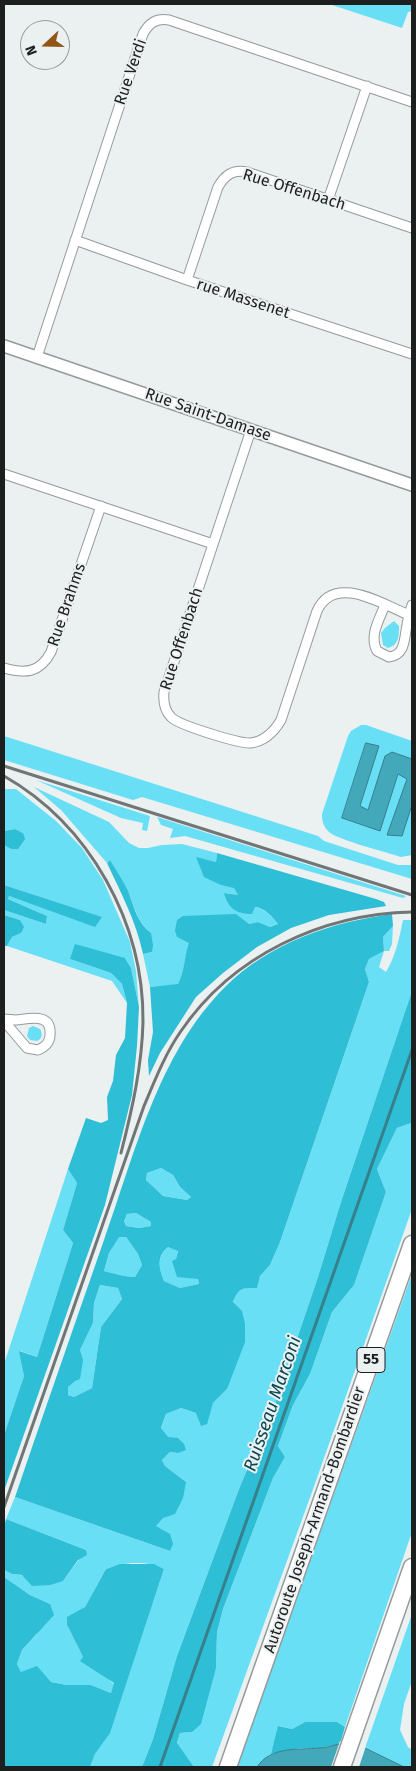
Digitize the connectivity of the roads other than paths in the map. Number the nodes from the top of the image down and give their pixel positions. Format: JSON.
{"nodes":[{"id":1,"x":367,"y":86,"type":"junction"},
{"id":2,"x":412,"y":102,"type":"edge"},
{"id":3,"x":328,"y":200,"type":"junction"},
{"id":4,"x":412,"y":228,"type":"edge"},
{"id":5,"x":75,"y":240,"type":"junction"},
{"id":6,"x":187,"y":280,"type":"junction"},
{"id":7,"x":4,"y":346,"type":"edge"},
{"id":8,"x":412,"y":354,"type":"edge"},
{"id":9,"x":37,"y":357,"type":"junction"},
{"id":10,"x":251,"y":430,"type":"junction"},
{"id":11,"x":4,"y":474,"type":"edge"},
{"id":12,"x":412,"y":485,"type":"edge"},
{"id":13,"x":101,"y":506,"type":"junction"},
{"id":14,"x":213,"y":544,"type":"junction"},
{"id":15,"x":384,"y":605,"type":"junction"},
{"id":16,"x":412,"y":605,"type":"edge"},
{"id":17,"x":409,"y":616,"type":"junction"},
{"id":18,"x":4,"y":668,"type":"edge"},
{"id":19,"x":4,"y":1020,"type":"edge"},
{"id":20,"x":412,"y":1244,"type":"edge"},
{"id":21,"x":412,"y":1567,"type":"edge"},
{"id":22,"x":228,"y":1767,"type":"edge"},
{"id":23,"x":342,"y":1767,"type":"edge"}],
"edges":[{"from":1,"to":2,"type":"street","name":"Rue Verdi"},
{"from":1,"to":3,"type":"street"},
{"from":1,"to":5,"type":"street","name":"Rue Verdi"},
{"from":3,"to":4,"type":"street","name":"Rue Offenbach"},
{"from":3,"to":6,"type":"street","name":"Rue Offenbach"},
{"from":5,"to":6,"type":"street","name":"rue Massenet"},
{"from":5,"to":9,"type":"street","name":"Rue Verdi"},
{"from":6,"to":8,"type":"street","name":"rue Massenet"},
{"from":7,"to":9,"type":"street","name":"Rue Saint-Damase"},
{"from":9,"to":10,"type":"street","name":"Rue Saint-Damase"},
{"from":10,"to":12,"type":"street","name":"Rue Saint-Damase"},
{"from":10,"to":14,"type":"street","name":"Rue Offenbach"},
{"from":11,"to":13,"type":"street"},
{"from":13,"to":14,"type":"street"},
{"from":13,"to":18,"type":"street","name":"Rue Brahms"},
{"from":14,"to":15,"type":"street","name":"Rue Offenbach"},
{"from":15,"to":17,"type":"street","name":"Rue Offenbach"},
{"from":15,"to":17,"type":"street"},
{"from":16,"to":17,"type":"street"},
{"from":19,"to":19,"type":"street"},
{"from":20,"to":22,"type":"highway","name":"Autoroute Joseph-Armand-Bombardier","number":"55"},
{"from":21,"to":23,"type":"highway"}]}
